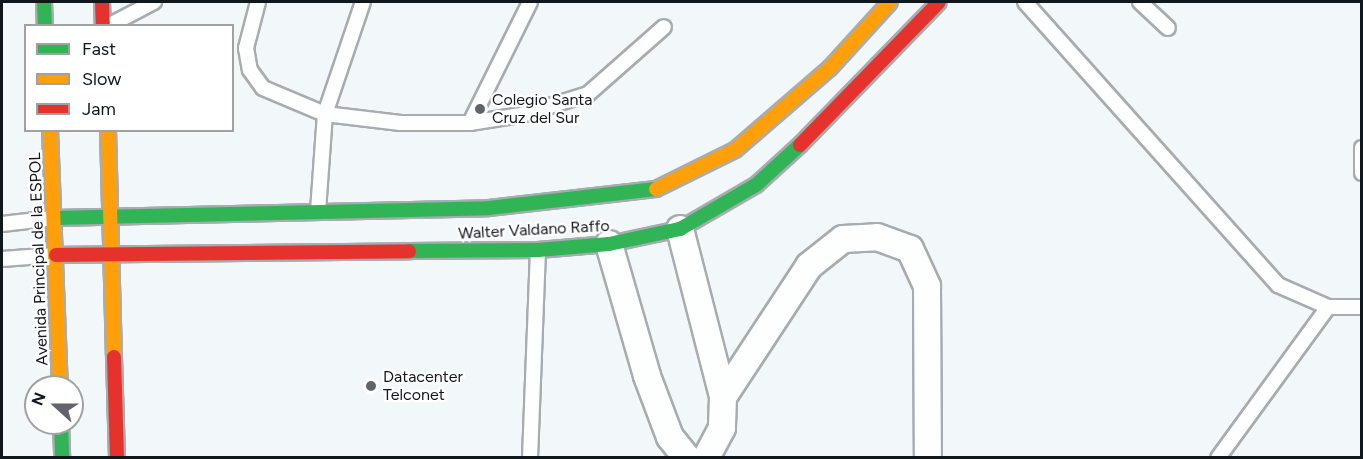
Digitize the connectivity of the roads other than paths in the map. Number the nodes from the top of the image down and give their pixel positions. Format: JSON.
{"nodes":[{"id":1,"x":44,"y":2,"type":"edge"},
{"id":2,"x":102,"y":2,"type":"edge"},
{"id":3,"x":154,"y":2,"type":"edge"},
{"id":4,"x":258,"y":2,"type":"edge"},
{"id":5,"x":363,"y":2,"type":"edge"},
{"id":6,"x":530,"y":2,"type":"edge"},
{"id":7,"x":890,"y":2,"type":"edge"},
{"id":8,"x":939,"y":2,"type":"edge"},
{"id":9,"x":1025,"y":2,"type":"edge"},
{"id":10,"x":1140,"y":2,"type":"edge"},
{"id":11,"x":45,"y":24,"type":"edge"},
{"id":12,"x":103,"y":24,"type":"edge"},
{"id":13,"x":112,"y":24,"type":"edge"},
{"id":14,"x":664,"y":27,"type":"dead end"},
{"id":15,"x":1168,"y":28,"type":"dead end"},
{"id":16,"x":325,"y":114,"type":"junction"},
{"id":17,"x":470,"y":123,"type":"junction"},
{"id":18,"x":50,"y":132,"type":"edge"},
{"id":19,"x":108,"y":132,"type":"edge"},
{"id":20,"x":1362,"y":148,"type":"edge"},
{"id":21,"x":1362,"y":173,"type":"edge"},
{"id":22,"x":489,"y":208,"type":"junction"},
{"id":23,"x":318,"y":211,"type":"junction"},
{"id":24,"x":112,"y":215,"type":"junction"},
{"id":25,"x":54,"y":218,"type":"junction"},
{"id":26,"x":2,"y":224,"type":"edge"},
{"id":27,"x":680,"y":229,"type":"junction"},
{"id":28,"x":609,"y":244,"type":"junction"},
{"id":29,"x":538,"y":249,"type":"junction"},
{"id":30,"x":489,"y":251,"type":"junction"},
{"id":31,"x":113,"y":254,"type":"junction"},
{"id":32,"x":57,"y":255,"type":"junction"},
{"id":33,"x":2,"y":259,"type":"edge"},
{"id":34,"x":1328,"y":307,"type":"junction"},
{"id":35,"x":1362,"y":307,"type":"edge"},
{"id":36,"x":60,"y":375,"type":"edge"},
{"id":37,"x":723,"y":397,"type":"junction"},
{"id":38,"x":61,"y":435,"type":"edge"},
{"id":39,"x":62,"y":458,"type":"edge"},
{"id":40,"x":117,"y":458,"type":"edge"},
{"id":41,"x":530,"y":458,"type":"edge"},
{"id":42,"x":687,"y":458,"type":"edge"},
{"id":43,"x":706,"y":458,"type":"edge"},
{"id":44,"x":928,"y":458,"type":"edge"},
{"id":45,"x":1218,"y":458,"type":"edge"}],
"edges":[{"from":1,"to":11,"type":"main road"},
{"from":2,"to":12,"type":"main road"},
{"from":3,"to":13,"type":"lane"},
{"from":4,"to":16,"type":"lane"},
{"from":5,"to":16,"type":"lane"},
{"from":6,"to":17,"type":"lane"},
{"from":7,"to":22,"type":"main road","name":"Walter Valdano Raffo"},
{"from":8,"to":27,"type":"main road","name":"Walter Valdano Raffo"},
{"from":9,"to":34,"type":"lane"},
{"from":10,"to":15,"type":"lane"},
{"from":14,"to":17,"type":"lane"},
{"from":16,"to":17,"type":"lane"},
{"from":16,"to":23,"type":"lane"},
{"from":18,"to":25,"type":"main road","name":"Avenida Principal de la ESPOL"},
{"from":19,"to":24,"type":"main road"},
{"from":20,"to":21,"type":"lane"},
{"from":22,"to":23,"type":"main road","name":"Walter Valdano Raffo"},
{"from":22,"to":30,"type":"main road"},
{"from":23,"to":24,"type":"main road","name":"Walter Valdano Raffo"},
{"from":24,"to":25,"type":"main road","name":"Walter Valdano Raffo"},
{"from":24,"to":31,"type":"main road"},
{"from":25,"to":26,"type":"lane"},
{"from":25,"to":32,"type":"main road","name":"Avenida Principal de la ESPOL"},
{"from":27,"to":28,"type":"main road","name":"Walter Valdano Raffo"},
{"from":27,"to":37,"type":"street"},
{"from":28,"to":29,"type":"main road","name":"Walter Valdano Raffo"},
{"from":28,"to":42,"type":"street"},
{"from":29,"to":30,"type":"main road","name":"Walter Valdano Raffo"},
{"from":29,"to":41,"type":"lane"},
{"from":30,"to":31,"type":"main road","name":"Walter Valdano Raffo"},
{"from":31,"to":32,"type":"main road","name":"Walter Valdano Raffo"},
{"from":31,"to":40,"type":"main road"},
{"from":32,"to":33,"type":"lane"},
{"from":32,"to":36,"type":"main road","name":"Avenida Principal de la ESPOL"},
{"from":34,"to":35,"type":"lane"},
{"from":34,"to":45,"type":"lane"},
{"from":37,"to":43,"type":"street"},
{"from":37,"to":44,"type":"street"},
{"from":38,"to":39,"type":"main road"}]}
